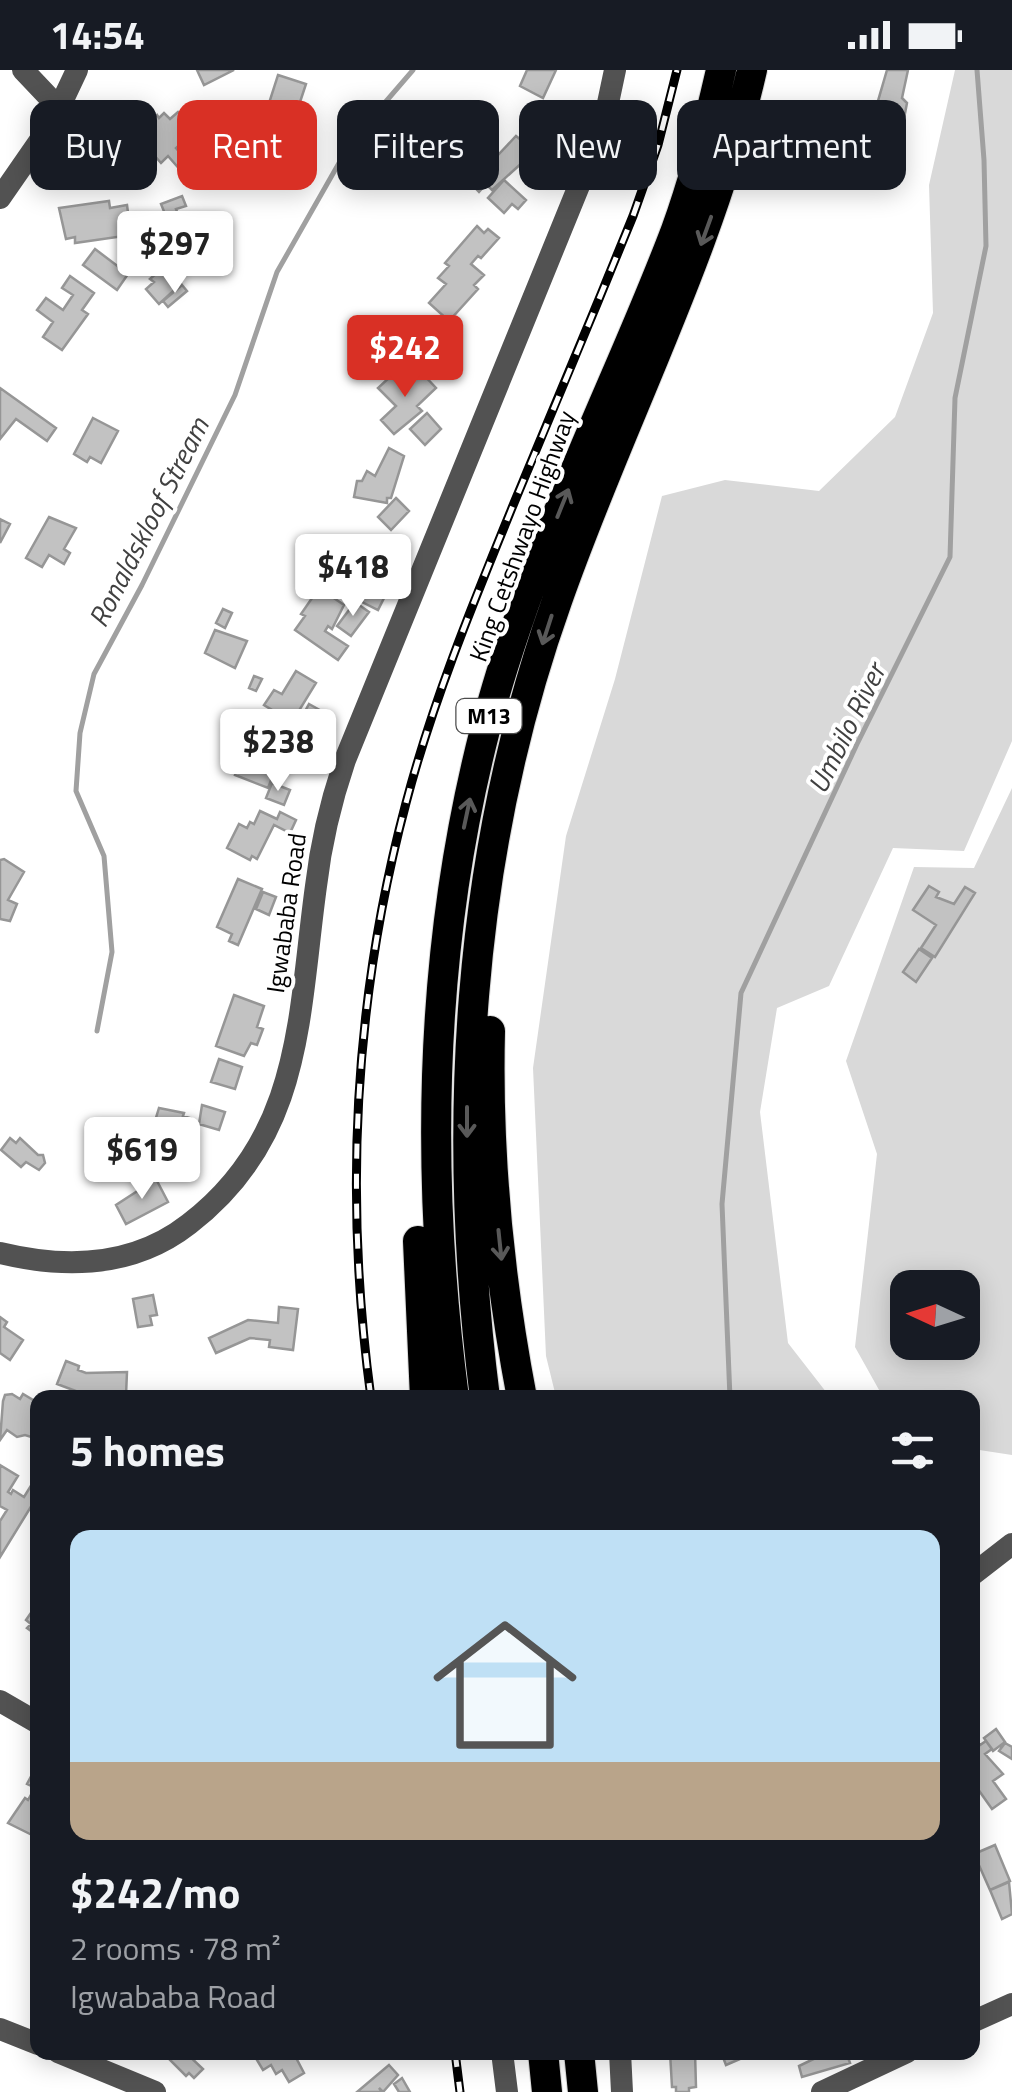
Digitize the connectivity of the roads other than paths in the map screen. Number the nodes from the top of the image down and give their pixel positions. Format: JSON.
{"nodes":[{"id":1,"x":22,"y":70,"type":"edge"},
{"id":2,"x":77,"y":70,"type":"edge"},
{"id":3,"x":615,"y":70,"type":"edge"},
{"id":4,"x":721,"y":70,"type":"edge"},
{"id":5,"x":752,"y":70,"type":"edge"},
{"id":6,"x":51,"y":100,"type":"edge"},
{"id":7,"x":64,"y":100,"type":"edge"},
{"id":8,"x":30,"y":154,"type":"edge"},
{"id":9,"x":0,"y":198,"type":"edge"},
{"id":10,"x":495,"y":834,"type":"junction"},
{"id":11,"x":457,"y":862,"type":"junction"},
{"id":12,"x":0,"y":1253,"type":"edge"},
{"id":13,"x":425,"y":1390,"type":"edge"},
{"id":14,"x":453,"y":1390,"type":"edge"},
{"id":15,"x":484,"y":1390,"type":"edge"},
{"id":16,"x":521,"y":1390,"type":"edge"},
{"id":17,"x":1012,"y":1544,"type":"edge"},
{"id":18,"x":980,"y":1569,"type":"edge"},
{"id":19,"x":0,"y":1701,"type":"edge"},
{"id":20,"x":30,"y":1718,"type":"edge"},
{"id":21,"x":1012,"y":2004,"type":"edge"},
{"id":22,"x":980,"y":2018,"type":"edge"},
{"id":23,"x":0,"y":2029,"type":"edge"},
{"id":24,"x":30,"y":2041,"type":"edge"},
{"id":25,"x":77,"y":2060,"type":"edge"},
{"id":26,"x":503,"y":2060,"type":"edge"},
{"id":27,"x":544,"y":2060,"type":"edge"},
{"id":28,"x":580,"y":2060,"type":"edge"},
{"id":29,"x":620,"y":2060,"type":"edge"},
{"id":30,"x":890,"y":2060,"type":"edge"},
{"id":31,"x":155,"y":2092,"type":"edge"},
{"id":32,"x":507,"y":2092,"type":"edge"},
{"id":33,"x":546,"y":2092,"type":"edge"},
{"id":34,"x":582,"y":2092,"type":"edge"},
{"id":35,"x":622,"y":2092,"type":"edge"},
{"id":36,"x":822,"y":2092,"type":"edge"}],
"edges":[{"from":1,"to":6,"type":"street"},
{"from":2,"to":7,"type":"street"},
{"from":3,"to":12,"type":"street","name":"Igwababa Road"},
{"from":11,"to":4,"type":"highway","name":"King Cetshwayo Highway","number":"M13","one_way":true},
{"from":5,"to":10,"type":"highway","number":"M13","one_way":true},
{"from":8,"to":9,"type":"street"},
{"from":10,"to":15,"type":"highway","number":"M13","one_way":true},
{"from":10,"to":16,"type":"highway","one_way":true},
{"from":11,"to":13,"type":"highway"},
{"from":11,"to":14,"type":"highway","name":"King Cetshwayo Highway","number":"M13"},
{"from":17,"to":18,"type":"street"},
{"from":19,"to":20,"type":"street"},
{"from":21,"to":22,"type":"street"},
{"from":23,"to":24,"type":"street"},
{"from":25,"to":31,"type":"street"},
{"from":26,"to":32,"type":"street"},
{"from":27,"to":33,"type":"highway"},
{"from":28,"to":34,"type":"highway"},
{"from":29,"to":35,"type":"street"},
{"from":30,"to":36,"type":"street"}]}
